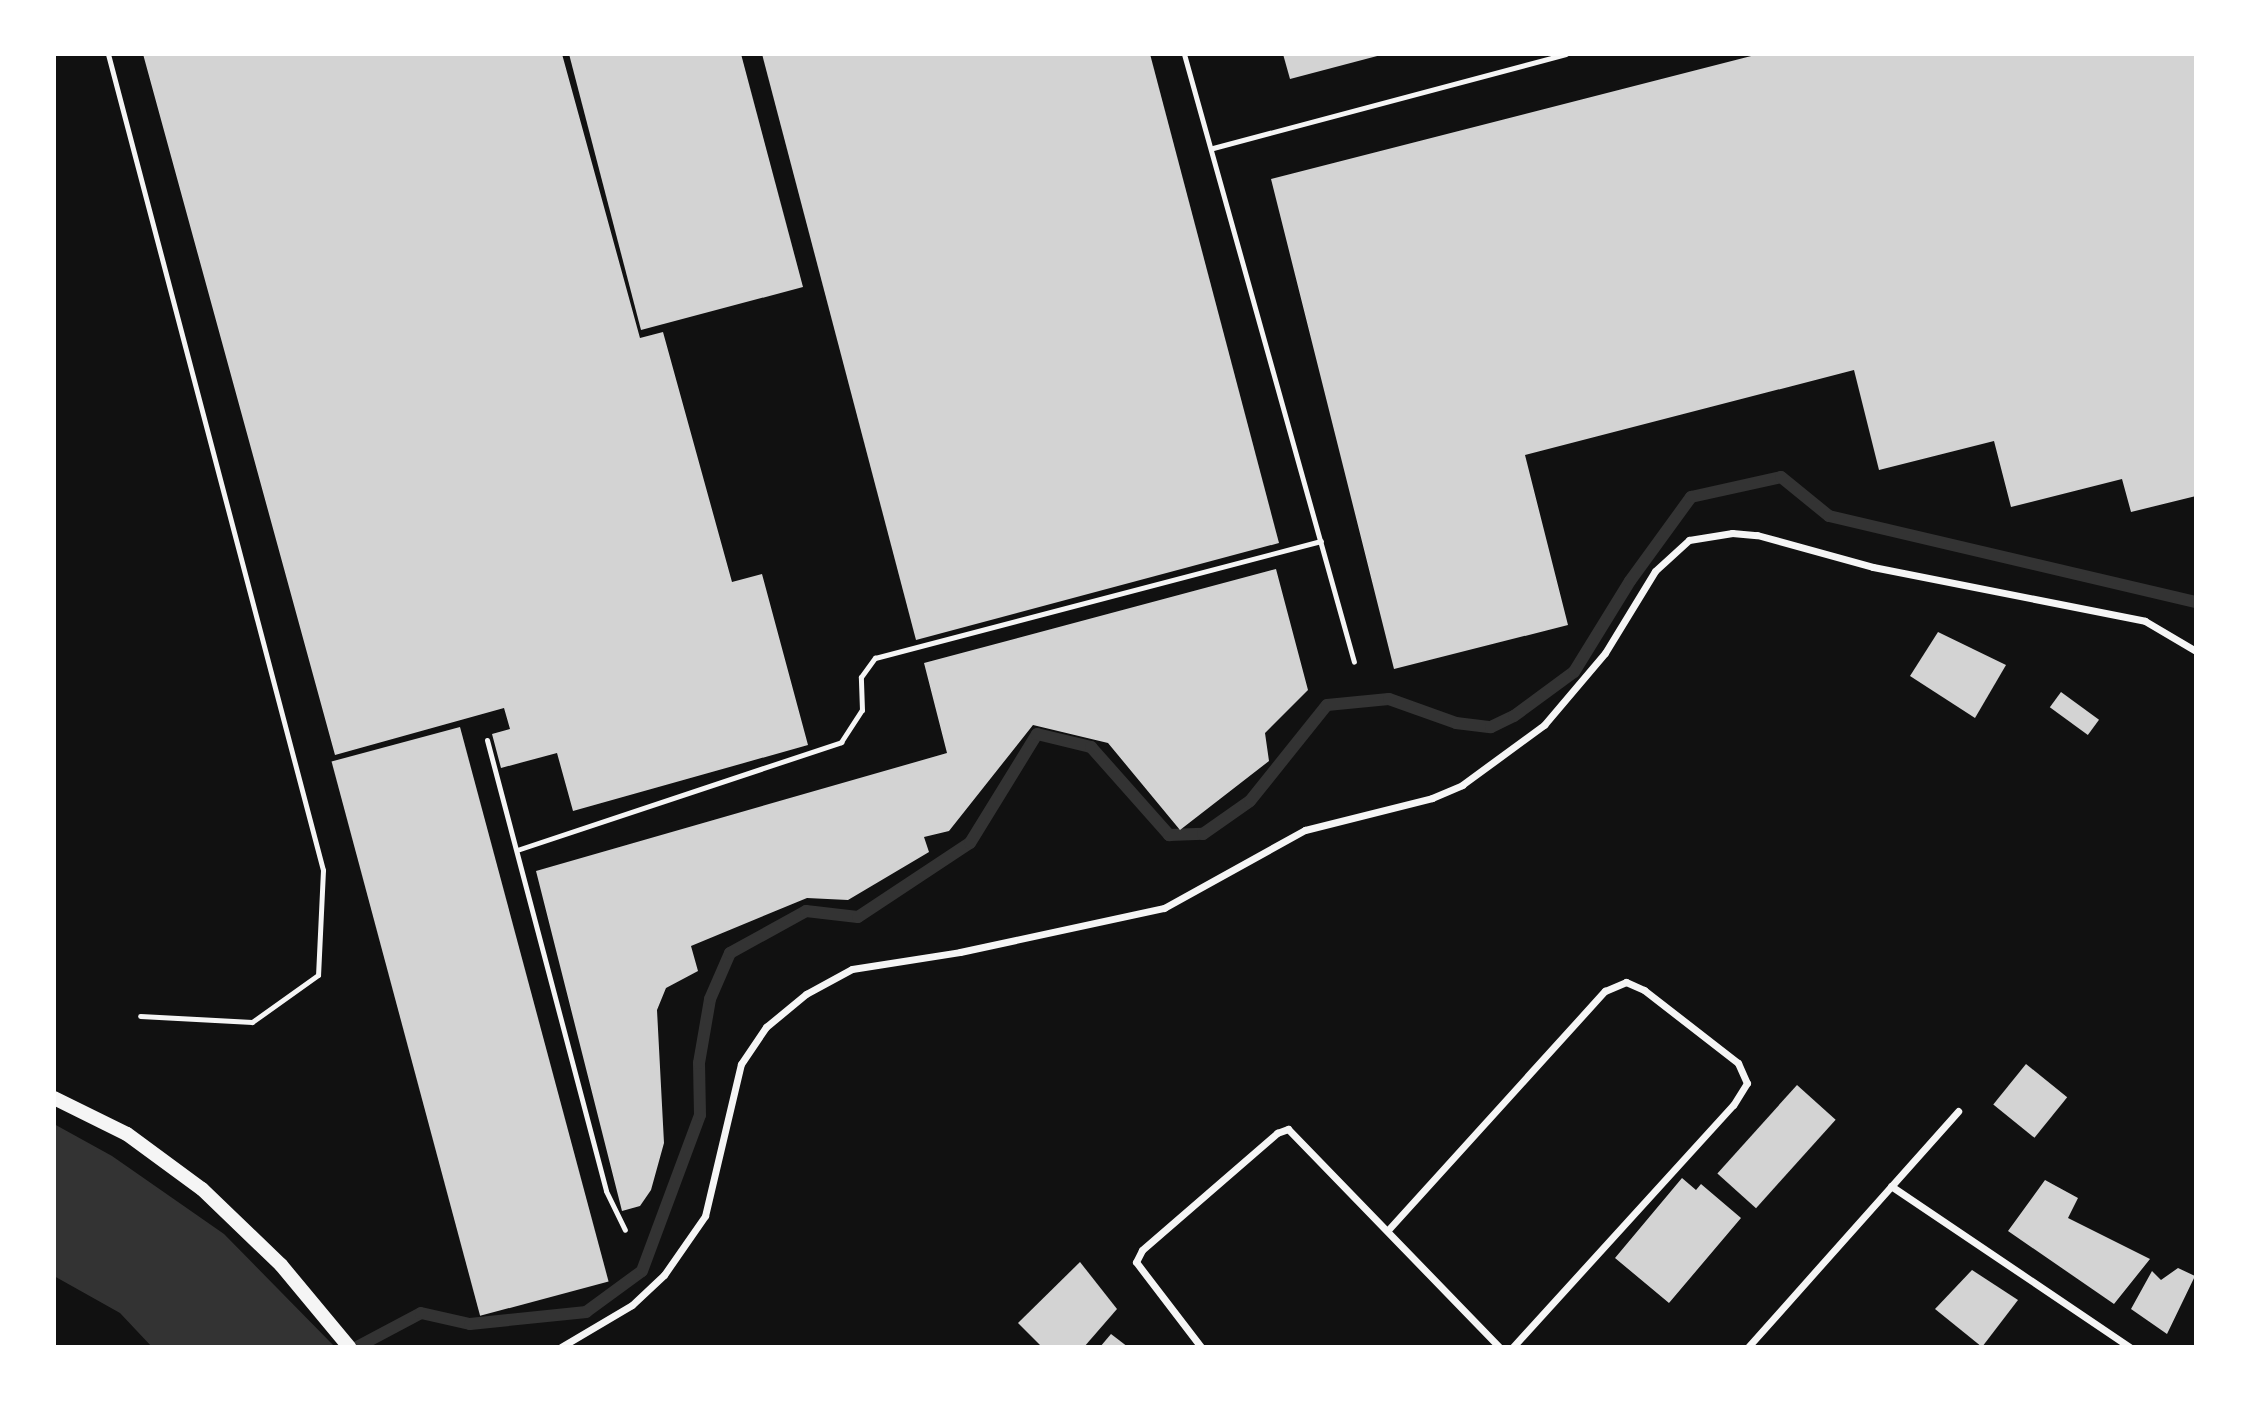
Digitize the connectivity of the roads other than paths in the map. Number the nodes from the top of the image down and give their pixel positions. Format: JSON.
{"nodes":[{"id":1,"x":108,"y":54,"type":"edge"},
{"id":2,"x":1184,"y":54,"type":"edge"},
{"id":3,"x":1566,"y":54,"type":"edge"},
{"id":4,"x":1213,"y":148,"type":"junction"},
{"id":5,"x":1321,"y":541,"type":"junction"},
{"id":6,"x":2196,"y":651,"type":"edge"},
{"id":7,"x":1354,"y":662,"type":"dead end"},
{"id":8,"x":487,"y":740,"type":"dead end"},
{"id":9,"x":517,"y":850,"type":"junction"},
{"id":10,"x":139,"y":1016,"type":"dead end"},
{"id":11,"x":54,"y":1098,"type":"edge"},
{"id":12,"x":1958,"y":1111,"type":"dead end"},
{"id":13,"x":1891,"y":1186,"type":"junction"},
{"id":14,"x":625,"y":1230,"type":"dead end"},
{"id":15,"x":1388,"y":1230,"type":"junction"},
{"id":16,"x":349,"y":1347,"type":"edge"},
{"id":17,"x":561,"y":1347,"type":"edge"},
{"id":18,"x":1201,"y":1347,"type":"edge"},
{"id":19,"x":1499,"y":1347,"type":"edge"},
{"id":20,"x":1513,"y":1347,"type":"edge"},
{"id":21,"x":1748,"y":1347,"type":"edge"},
{"id":22,"x":2130,"y":1347,"type":"edge"}],
"edges":[{"from":1,"to":10,"type":"lane"},
{"from":2,"to":4,"type":"lane"},
{"from":3,"to":4,"type":"lane"},
{"from":4,"to":5,"type":"lane"},
{"from":5,"to":7,"type":"lane"},
{"from":5,"to":9,"type":"lane"},
{"from":6,"to":17,"type":"street"},
{"from":8,"to":9,"type":"lane"},
{"from":9,"to":14,"type":"lane"},
{"from":11,"to":16,"type":"main road"},
{"from":12,"to":13,"type":"street"},
{"from":13,"to":21,"type":"street"},
{"from":13,"to":22,"type":"street"},
{"from":15,"to":18,"type":"street"},
{"from":15,"to":19,"type":"street"},
{"from":15,"to":20,"type":"street"}]}
